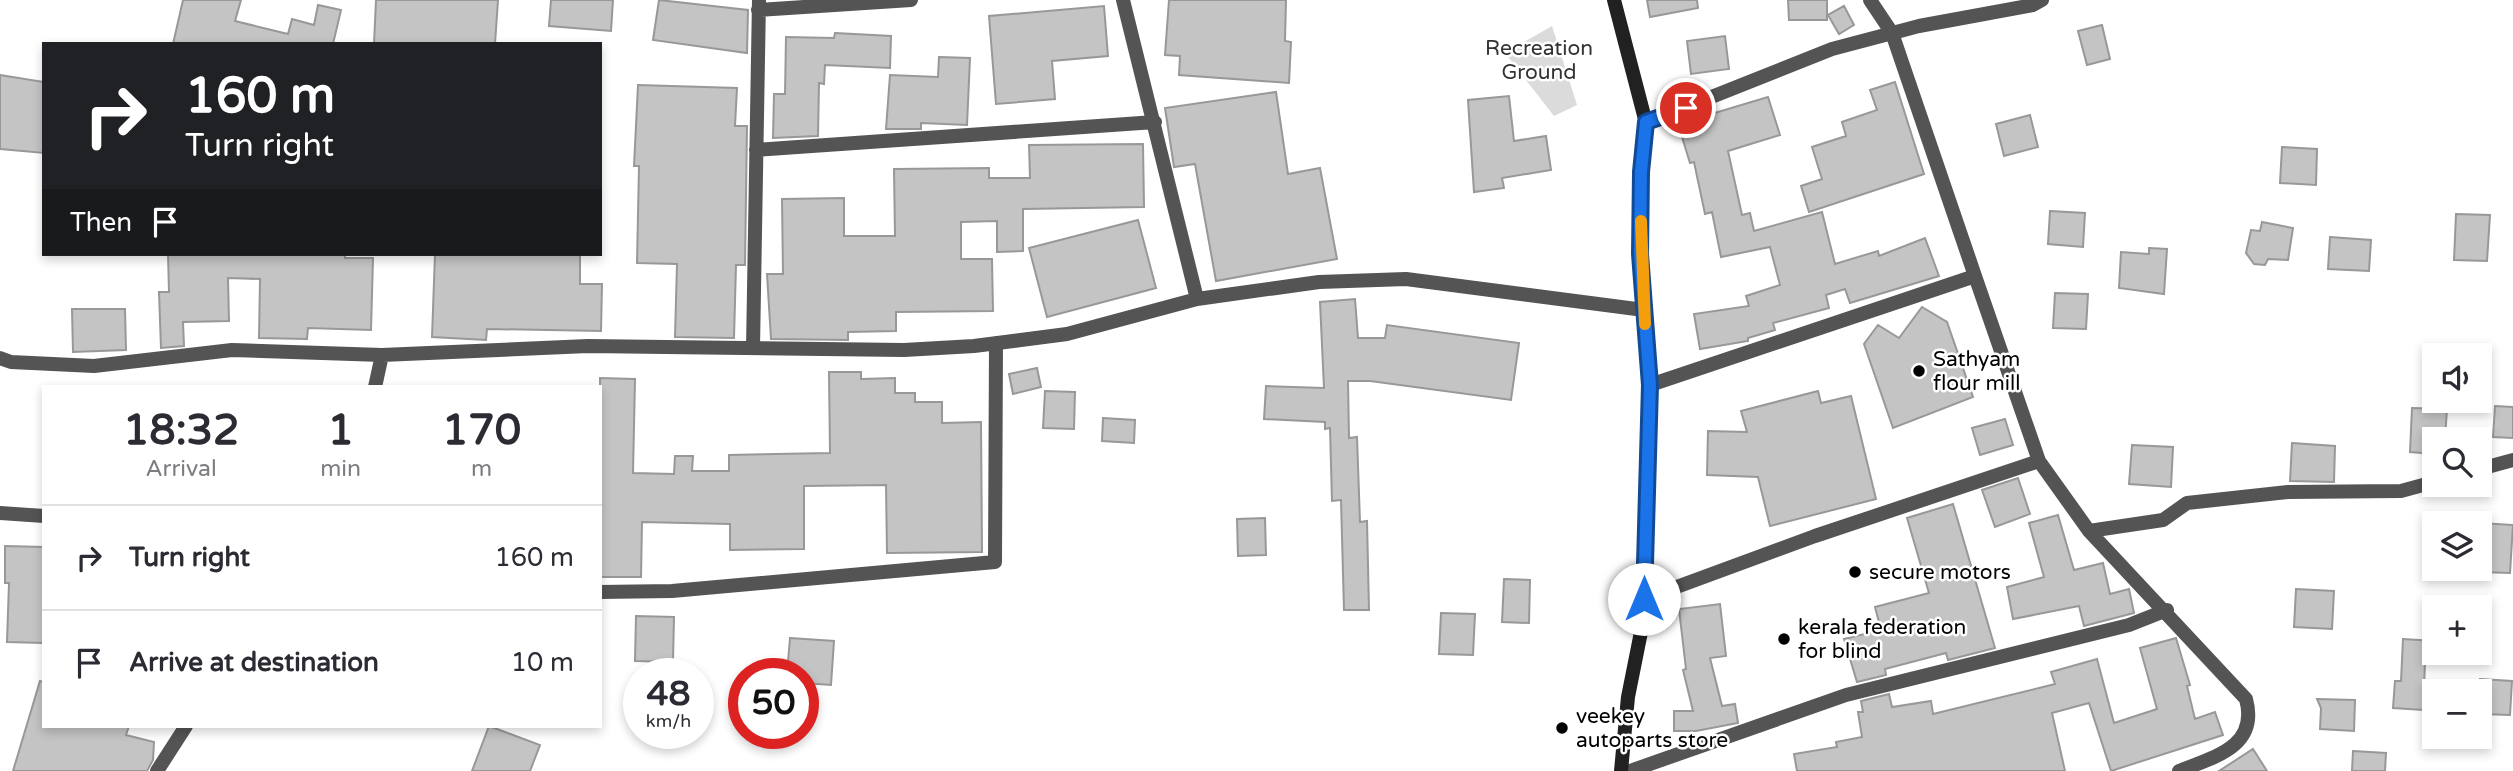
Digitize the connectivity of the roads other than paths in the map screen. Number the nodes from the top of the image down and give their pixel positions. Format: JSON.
{"nodes":[{"id":1,"x":911,"y":0,"type":"edge"},
{"id":2,"x":1123,"y":0,"type":"edge"},
{"id":3,"x":1614,"y":0,"type":"edge"},
{"id":4,"x":1870,"y":0,"type":"edge"},
{"id":5,"x":2042,"y":0,"type":"edge"},
{"id":6,"x":758,"y":5,"type":"edge"},
{"id":7,"x":1892,"y":33,"type":"junction"},
{"id":8,"x":1154,"y":122,"type":"junction"},
{"id":9,"x":1646,"y":122,"type":"junction"},
{"id":10,"x":756,"y":150,"type":"junction"},
{"id":11,"x":1975,"y":276,"type":"junction"},
{"id":12,"x":1197,"y":299,"type":"junction"},
{"id":13,"x":1644,"y":310,"type":"junction"},
{"id":14,"x":996,"y":343,"type":"junction"},
{"id":15,"x":754,"y":348,"type":"junction"},
{"id":16,"x":382,"y":355,"type":"junction"},
{"id":17,"x":0,"y":358,"type":"edge"},
{"id":18,"x":375,"y":385,"type":"edge"},
{"id":19,"x":1650,"y":385,"type":"junction"},
{"id":20,"x":2513,"y":460,"type":"edge"},
{"id":21,"x":2039,"y":461,"type":"junction"},
{"id":22,"x":2492,"y":466,"type":"edge"},
{"id":23,"x":2422,"y":485,"type":"edge"},
{"id":24,"x":0,"y":513,"type":"edge"},
{"id":25,"x":42,"y":516,"type":"edge"},
{"id":26,"x":2090,"y":531,"type":"junction"},
{"id":27,"x":602,"y":592,"type":"edge"},
{"id":28,"x":1644,"y":599,"type":"junction"},
{"id":29,"x":2167,"y":610,"type":"junction"},
{"id":30,"x":185,"y":728,"type":"edge"},
{"id":31,"x":157,"y":771,"type":"edge"},
{"id":32,"x":1621,"y":771,"type":"edge"},
{"id":33,"x":1630,"y":771,"type":"edge"},
{"id":34,"x":2179,"y":771,"type":"edge"}],
"edges":[{"from":1,"to":6,"type":"street"},
{"from":2,"to":8,"type":"street"},
{"from":3,"to":9,"type":"main road"},
{"from":4,"to":7,"type":"street"},
{"from":5,"to":7,"type":"street"},
{"from":6,"to":10,"type":"street"},
{"from":7,"to":9,"type":"street"},
{"from":7,"to":11,"type":"street"},
{"from":8,"to":10,"type":"street"},
{"from":8,"to":12,"type":"street"},
{"from":9,"to":13,"type":"main road"},
{"from":10,"to":15,"type":"street"},
{"from":11,"to":19,"type":"street"},
{"from":11,"to":21,"type":"street"},
{"from":12,"to":13,"type":"street"},
{"from":12,"to":14,"type":"street"},
{"from":13,"to":19,"type":"main road"},
{"from":14,"to":15,"type":"street"},
{"from":14,"to":27,"type":"street"},
{"from":15,"to":16,"type":"street"},
{"from":16,"to":17,"type":"street"},
{"from":16,"to":18,"type":"street"},
{"from":19,"to":28,"type":"main road"},
{"from":20,"to":22,"type":"street"},
{"from":21,"to":26,"type":"street"},
{"from":21,"to":28,"type":"street"},
{"from":23,"to":26,"type":"street"},
{"from":24,"to":25,"type":"street"},
{"from":26,"to":29,"type":"street"},
{"from":28,"to":32,"type":"main road"},
{"from":29,"to":33,"type":"street"},
{"from":29,"to":34,"type":"street"},
{"from":30,"to":31,"type":"street"}]}
